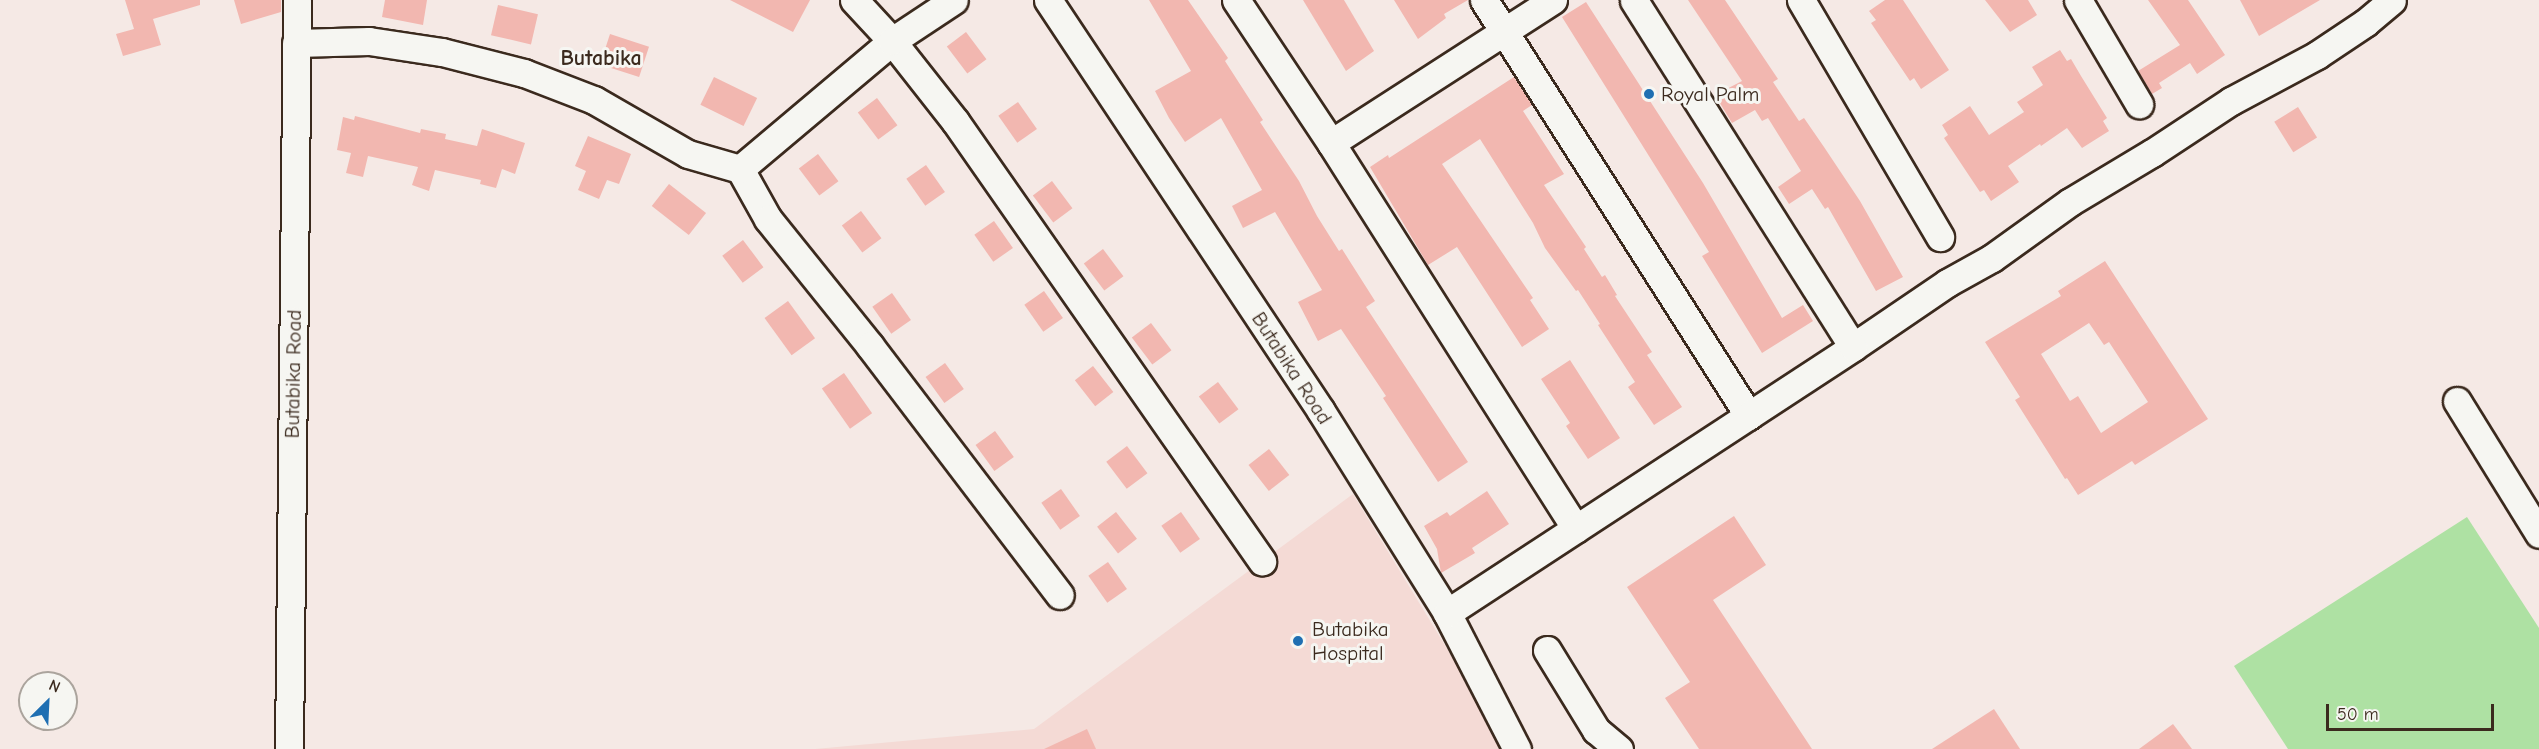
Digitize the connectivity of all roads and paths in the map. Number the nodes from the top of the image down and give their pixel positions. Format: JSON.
{"nodes":[{"id":1,"x":297,"y":0,"type":"edge"},
{"id":2,"x":854,"y":0,"type":"edge"},
{"id":3,"x":954,"y":0,"type":"edge"},
{"id":4,"x":1048,"y":0,"type":"edge"},
{"id":5,"x":1236,"y":0,"type":"edge"},
{"id":6,"x":1484,"y":0,"type":"edge"},
{"id":7,"x":1553,"y":0,"type":"edge"},
{"id":8,"x":1634,"y":0,"type":"edge"},
{"id":9,"x":1801,"y":0,"type":"edge"},
{"id":10,"x":2078,"y":0,"type":"edge"},
{"id":11,"x":2392,"y":0,"type":"edge"},
{"id":12,"x":1504,"y":32,"type":"junction"},
{"id":13,"x":892,"y":41,"type":"junction"},
{"id":14,"x":296,"y":44,"type":"junction"},
{"id":15,"x":2139,"y":104,"type":"dead end"},
{"id":16,"x":1331,"y":143,"type":"junction"},
{"id":17,"x":740,"y":169,"type":"junction"},
{"id":18,"x":1940,"y":237,"type":"dead end"},
{"id":19,"x":1853,"y":347,"type":"junction"},
{"id":20,"x":2457,"y":401,"type":"dead end"},
{"id":21,"x":1749,"y":416,"type":"junction"},
{"id":22,"x":1576,"y":529,"type":"junction"},
{"id":23,"x":2539,"y":534,"type":"edge"},
{"id":24,"x":1262,"y":561,"type":"dead end"},
{"id":25,"x":1060,"y":594,"type":"dead end"},
{"id":26,"x":1447,"y":614,"type":"junction"},
{"id":27,"x":1547,"y":650,"type":"dead end"},
{"id":28,"x":289,"y":749,"type":"edge"},
{"id":29,"x":1517,"y":749,"type":"edge"},
{"id":30,"x":1619,"y":749,"type":"edge"}],
"edges":[{"from":1,"to":14,"type":"street","name":"Butabika Road"},
{"from":2,"to":13,"type":"street"},
{"from":3,"to":13,"type":"street"},
{"from":4,"to":26,"type":"street","name":"Butabika Road"},
{"from":5,"to":16,"type":"street"},
{"from":6,"to":12,"type":"street"},
{"from":7,"to":12,"type":"street"},
{"from":8,"to":19,"type":"street"},
{"from":9,"to":18,"type":"street"},
{"from":10,"to":15,"type":"street"},
{"from":11,"to":19,"type":"street"},
{"from":12,"to":16,"type":"street"},
{"from":12,"to":21,"type":"street"},
{"from":13,"to":17,"type":"street"},
{"from":13,"to":24,"type":"street"},
{"from":14,"to":17,"type":"street"},
{"from":14,"to":28,"type":"street","name":"Butabika Road"},
{"from":16,"to":22,"type":"street"},
{"from":17,"to":25,"type":"street"},
{"from":19,"to":21,"type":"street"},
{"from":20,"to":23,"type":"street"},
{"from":21,"to":22,"type":"street"},
{"from":22,"to":26,"type":"street"},
{"from":26,"to":29,"type":"street","name":"Butabika Road"},
{"from":27,"to":30,"type":"street"}]}
